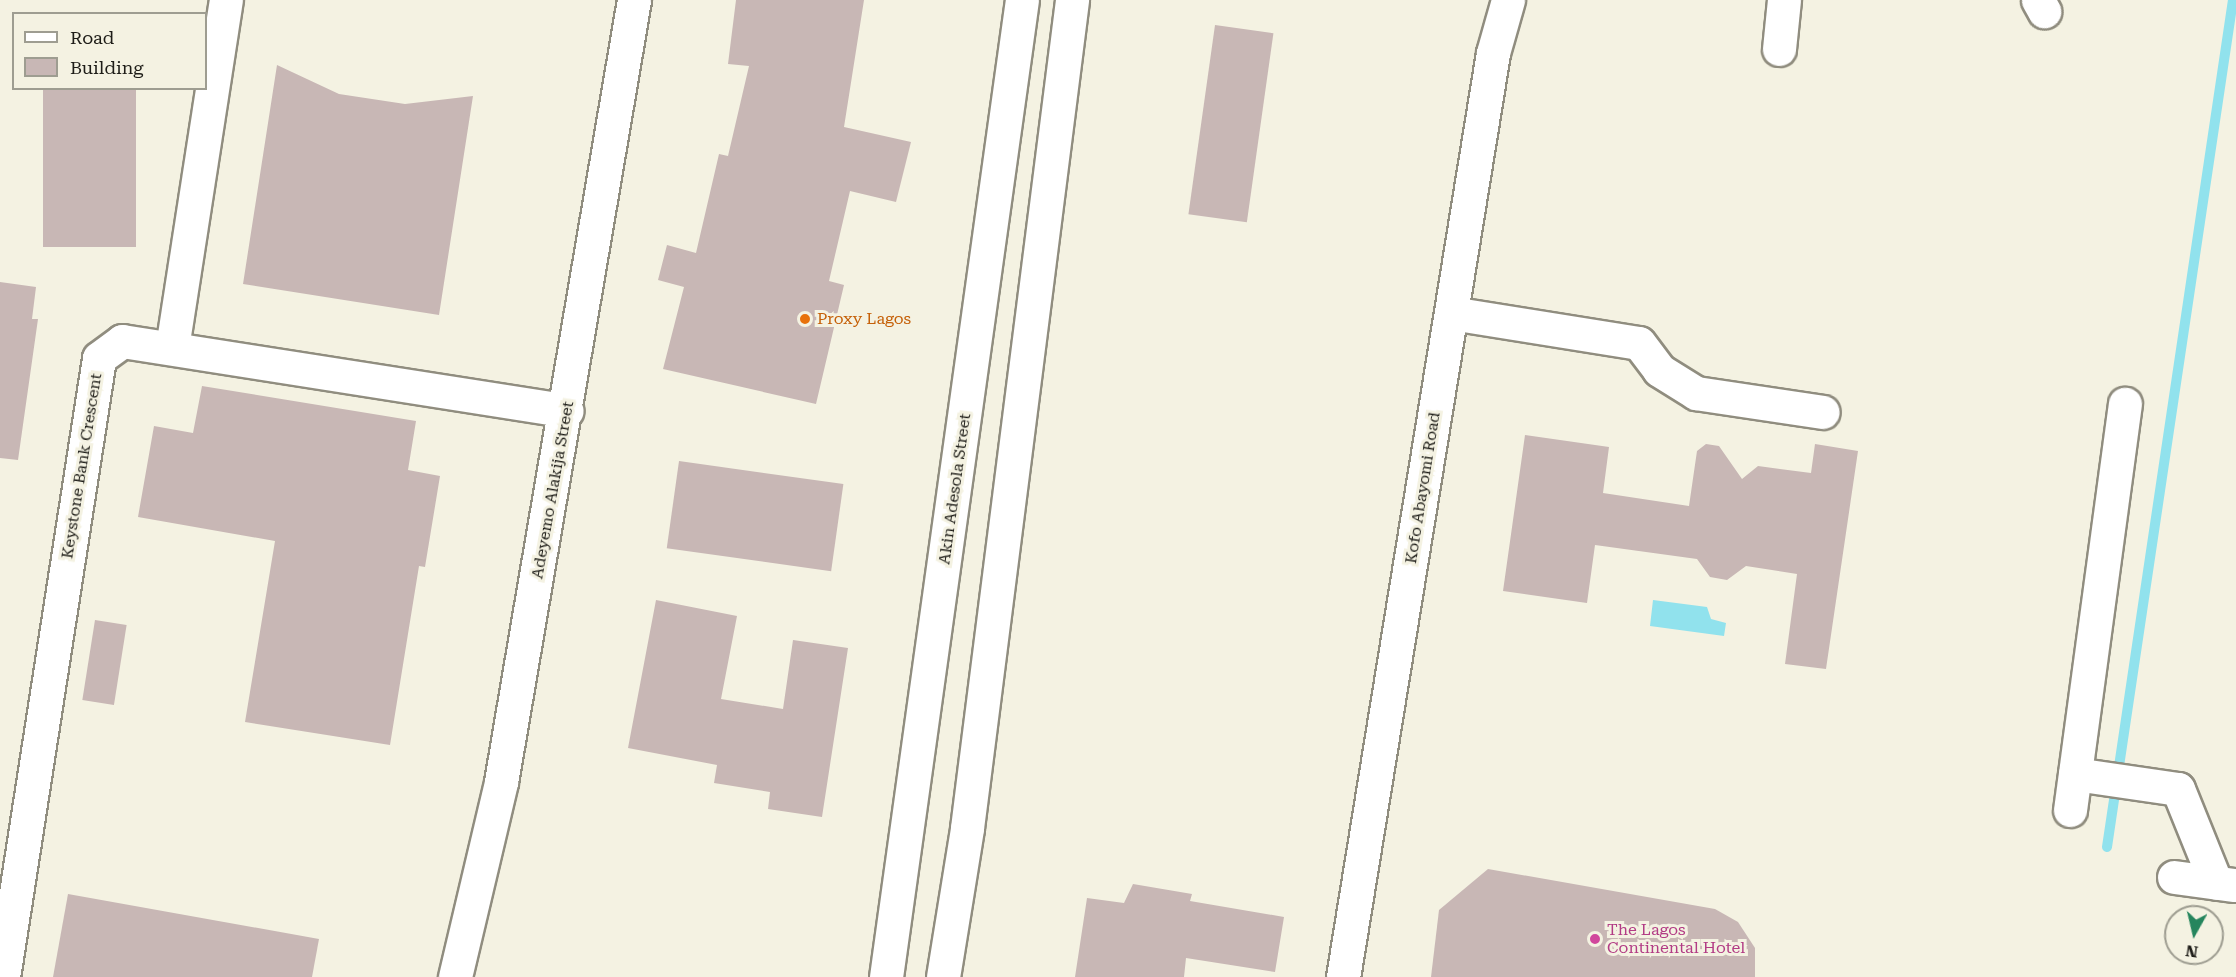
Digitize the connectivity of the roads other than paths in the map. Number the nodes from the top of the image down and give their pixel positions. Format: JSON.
{"nodes":[{"id":1,"x":226,"y":0,"type":"edge"},
{"id":2,"x":634,"y":0,"type":"edge"},
{"id":3,"x":1022,"y":0,"type":"edge"},
{"id":4,"x":1072,"y":0,"type":"edge"},
{"id":5,"x":1508,"y":0,"type":"edge"},
{"id":6,"x":1785,"y":0,"type":"edge"},
{"id":7,"x":1779,"y":49,"type":"dead end"},
{"id":8,"x":1451,"y":313,"type":"junction"},
{"id":9,"x":172,"y":348,"type":"junction"},
{"id":10,"x":2126,"y":404,"type":"dead end"},
{"id":11,"x":567,"y":411,"type":"junction"},
{"id":12,"x":1823,"y":412,"type":"dead end"},
{"id":13,"x":2088,"y":776,"type":"junction"},
{"id":14,"x":2070,"y":810,"type":"dead end"},
{"id":15,"x":2174,"y":878,"type":"dead end"},
{"id":16,"x":2226,"y":884,"type":"edge"},
{"id":17,"x":3,"y":977,"type":"edge"},
{"id":18,"x":455,"y":977,"type":"edge"},
{"id":19,"x":886,"y":977,"type":"edge"},
{"id":20,"x":943,"y":977,"type":"edge"},
{"id":21,"x":1343,"y":977,"type":"edge"}],
"edges":[{"from":1,"to":9,"type":"main road"},
{"from":2,"to":11,"type":"main road","name":"Adeyemo Alakija Street"},
{"from":3,"to":19,"type":"main road","name":"Akin Adesola Street"},
{"from":4,"to":20,"type":"main road"},
{"from":5,"to":8,"type":"main road","name":"Kofo Abayomi Road"},
{"from":6,"to":7,"type":"main road"},
{"from":8,"to":12,"type":"main road"},
{"from":8,"to":21,"type":"main road","name":"Kofo Abayomi Road"},
{"from":9,"to":11,"type":"main road","name":"Keystone Bank Crescent"},
{"from":9,"to":17,"type":"main road","name":"Keystone Bank Crescent"},
{"from":10,"to":13,"type":"main road"},
{"from":11,"to":18,"type":"main road","name":"Adeyemo Alakija Street"},
{"from":13,"to":14,"type":"main road"},
{"from":13,"to":16,"type":"main road"},
{"from":15,"to":16,"type":"main road"}]}
